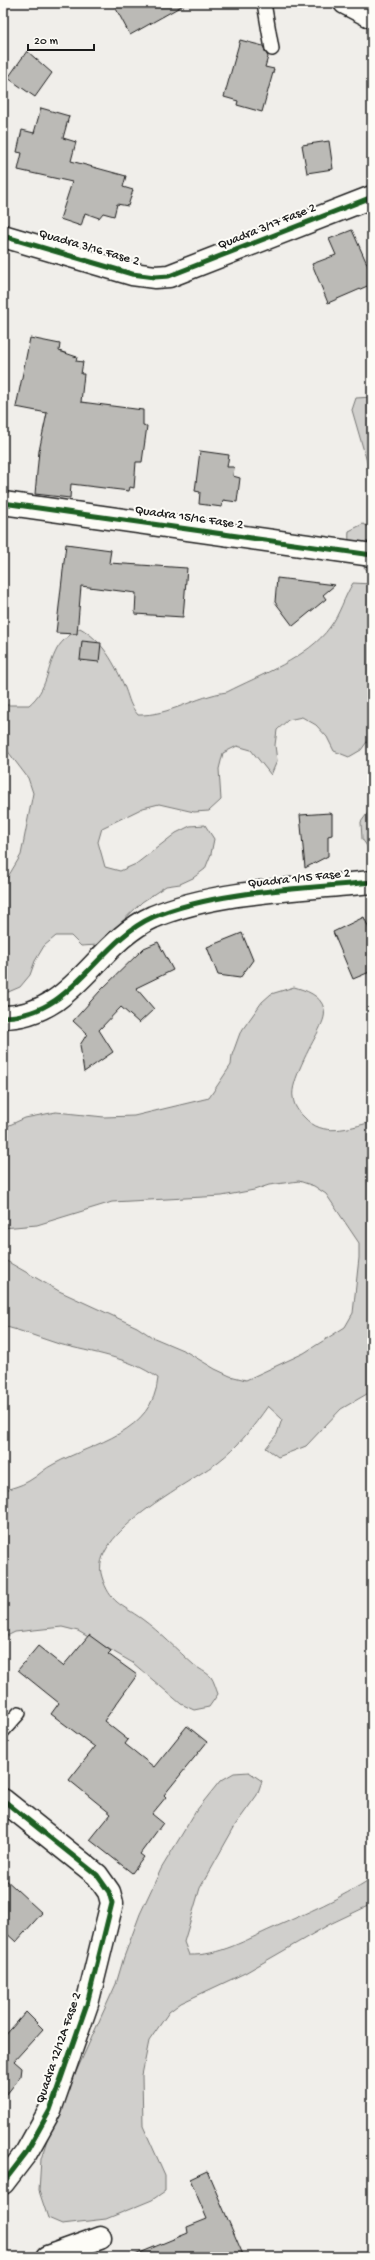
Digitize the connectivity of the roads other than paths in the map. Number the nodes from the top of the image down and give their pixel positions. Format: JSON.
{"nodes":[{"id":1,"x":264,"y":3,"type":"edge"},
{"id":2,"x":345,"y":3,"type":"edge"},
{"id":3,"x":372,"y":17,"type":"edge"},
{"id":4,"x":272,"y":49,"type":"dead end"},
{"id":5,"x":372,"y":197,"type":"edge"},
{"id":6,"x":3,"y":236,"type":"edge"},
{"id":7,"x":169,"y":276,"type":"joint"},
{"id":8,"x":3,"y":502,"type":"edge"},
{"id":9,"x":372,"y":555,"type":"edge"},
{"id":10,"x":372,"y":882,"type":"edge"},
{"id":11,"x":3,"y":1017,"type":"edge"},
{"id":12,"x":20,"y":1713,"type":"dead end"},
{"id":13,"x":3,"y":1731,"type":"edge"},
{"id":14,"x":3,"y":1800,"type":"edge"},
{"id":15,"x":3,"y":2182,"type":"edge"},
{"id":16,"x":100,"y":2238,"type":"dead end"},
{"id":17,"x":46,"y":2257,"type":"edge"}],
"edges":[{"from":1,"to":4,"type":"lane"},
{"from":2,"to":3,"type":"street"},
{"from":5,"to":7,"type":"street","name":"Quadra 3/17 Fase 2"},
{"from":6,"to":7,"type":"street","name":"Quadra 3/16 Fase 2"},
{"from":8,"to":9,"type":"street","name":"Quadra 15/16 Fase 2"},
{"from":10,"to":11,"type":"street","name":"Quadra 1/15 Fase 2"},
{"from":12,"to":13,"type":"lane"},
{"from":14,"to":15,"type":"street","name":"Quadra 12/12A Fase 2"},
{"from":16,"to":17,"type":"street"}]}
